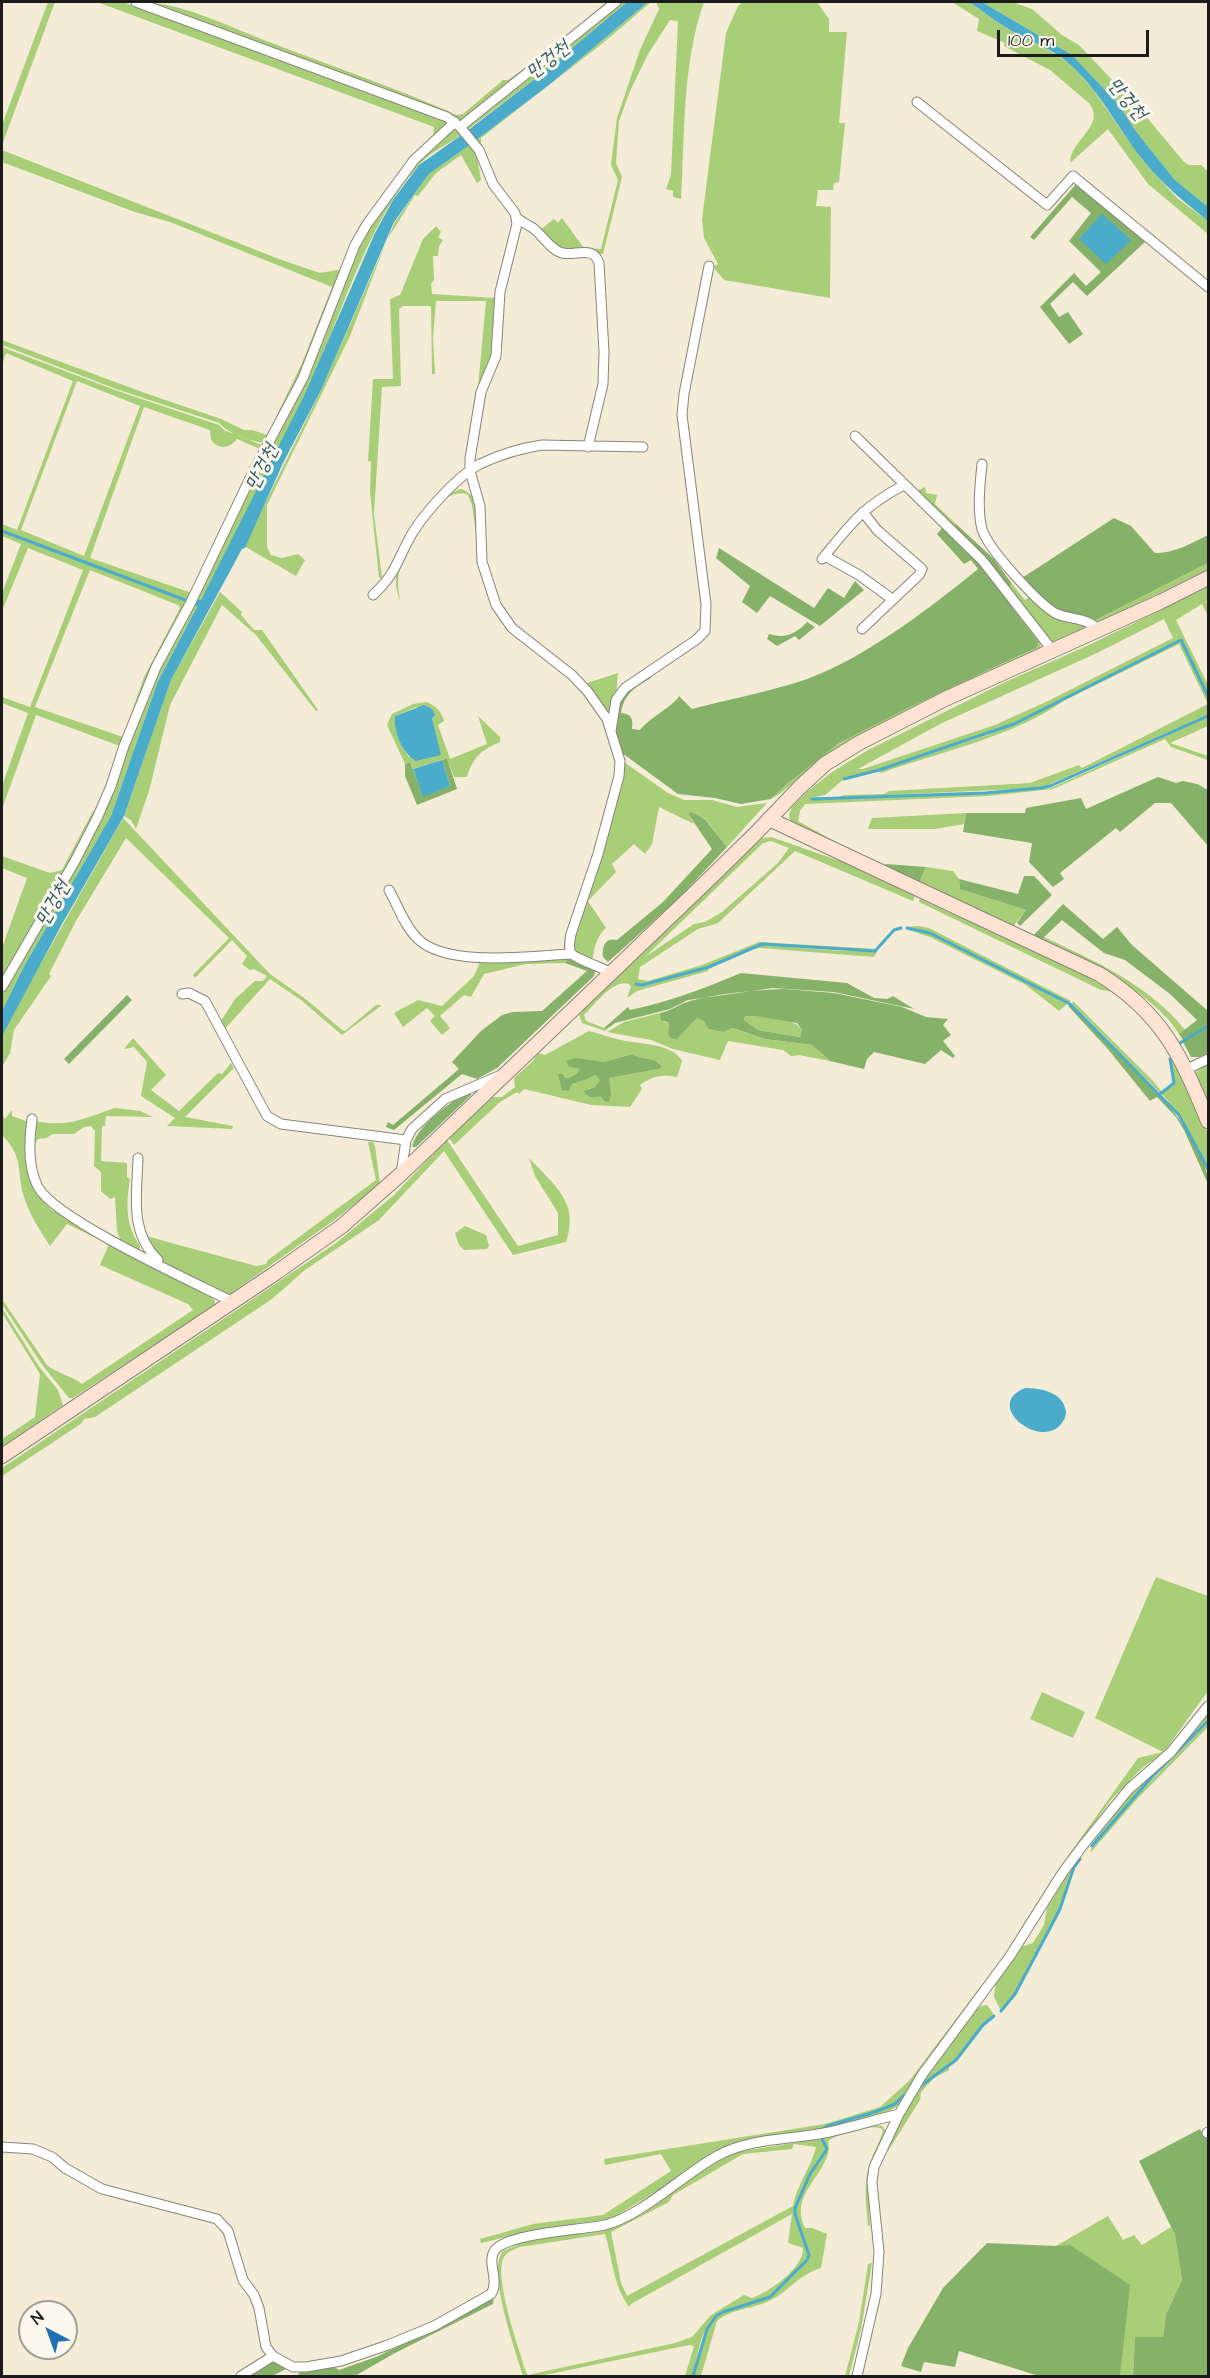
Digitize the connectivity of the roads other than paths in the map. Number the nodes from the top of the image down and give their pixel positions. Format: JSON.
{"nodes":[{"id":1,"x":136,"y":2,"type":"edge"},
{"id":2,"x":616,"y":2,"type":"edge"},
{"id":3,"x":917,"y":102,"type":"dead end"},
{"id":4,"x":460,"y":127,"type":"junction"},
{"id":5,"x":517,"y":218,"type":"junction"},
{"id":6,"x":710,"y":266,"type":"dead end"},
{"id":7,"x":1209,"y":287,"type":"edge"},
{"id":8,"x":855,"y":436,"type":"dead end"},
{"id":9,"x":588,"y":447,"type":"junction"},
{"id":10,"x":643,"y":447,"type":"dead end"},
{"id":11,"x":982,"y":464,"type":"dead end"},
{"id":12,"x":470,"y":471,"type":"junction"},
{"id":13,"x":904,"y":485,"type":"junction"},
{"id":14,"x":863,"y":512,"type":"junction"},
{"id":15,"x":1209,"y":578,"type":"edge"},
{"id":16,"x":373,"y":595,"type":"dead end"},
{"id":17,"x":892,"y":599,"type":"junction"},
{"id":18,"x":862,"y":629,"type":"dead end"},
{"id":19,"x":1097,"y":629,"type":"junction"},
{"id":20,"x":1053,"y":651,"type":"junction"},
{"id":21,"x":611,"y":731,"type":"junction"},
{"id":22,"x":769,"y":819,"type":"junction"},
{"id":23,"x":389,"y":890,"type":"dead end"},
{"id":24,"x":571,"y":954,"type":"junction"},
{"id":25,"x":610,"y":972,"type":"junction"},
{"id":26,"x":2,"y":987,"type":"edge"},
{"id":27,"x":182,"y":994,"type":"dead end"},
{"id":28,"x":1209,"y":1059,"type":"edge"},
{"id":29,"x":1187,"y":1069,"type":"junction"},
{"id":30,"x":506,"y":1073,"type":"junction"},
{"id":31,"x":32,"y":1119,"type":"dead end"},
{"id":32,"x":1209,"y":1120,"type":"edge"},
{"id":33,"x":406,"y":1140,"type":"junction"},
{"id":34,"x":138,"y":1158,"type":"dead end"},
{"id":35,"x":400,"y":1173,"type":"junction"},
{"id":36,"x":165,"y":1267,"type":"junction"},
{"id":37,"x":231,"y":1301,"type":"junction"},
{"id":38,"x":2,"y":1456,"type":"edge"},
{"id":39,"x":1209,"y":1707,"type":"edge"},
{"id":40,"x":899,"y":2114,"type":"junction"},
{"id":41,"x":2,"y":2147,"type":"edge"},
{"id":42,"x":273,"y":2356,"type":"junction"},
{"id":43,"x":241,"y":2376,"type":"edge"},
{"id":44,"x":857,"y":2376,"type":"edge"}],
"edges":[{"from":1,"to":4,"type":"street"},
{"from":2,"to":4,"type":"street"},
{"from":3,"to":7,"type":"street"},
{"from":4,"to":5,"type":"street"},
{"from":4,"to":26,"type":"street"},
{"from":5,"to":9,"type":"street"},
{"from":5,"to":12,"type":"street"},
{"from":6,"to":21,"type":"street"},
{"from":8,"to":13,"type":"street"},
{"from":9,"to":10,"type":"street"},
{"from":9,"to":12,"type":"street"},
{"from":11,"to":19,"type":"street"},
{"from":12,"to":16,"type":"street"},
{"from":12,"to":21,"type":"street"},
{"from":13,"to":14,"type":"street"},
{"from":13,"to":20,"type":"street"},
{"from":14,"to":17,"type":"street"},
{"from":14,"to":17,"type":"street"},
{"from":15,"to":19,"type":"main road"},
{"from":17,"to":18,"type":"street"},
{"from":19,"to":20,"type":"main road"},
{"from":20,"to":22,"type":"main road"},
{"from":21,"to":24,"type":"street"},
{"from":22,"to":25,"type":"main road"},
{"from":22,"to":29,"type":"main road"},
{"from":23,"to":24,"type":"street"},
{"from":24,"to":25,"type":"street"},
{"from":25,"to":30,"type":"main road"},
{"from":27,"to":33,"type":"street"},
{"from":28,"to":29,"type":"street"},
{"from":29,"to":32,"type":"main road"},
{"from":30,"to":33,"type":"street"},
{"from":30,"to":35,"type":"main road"},
{"from":31,"to":36,"type":"street"},
{"from":33,"to":35,"type":"street"},
{"from":34,"to":36,"type":"street"},
{"from":35,"to":37,"type":"main road"},
{"from":36,"to":37,"type":"street"},
{"from":37,"to":38,"type":"main road"},
{"from":39,"to":40,"type":"street"},
{"from":40,"to":42,"type":"street"},
{"from":40,"to":44,"type":"street"},
{"from":41,"to":42,"type":"street"},
{"from":42,"to":43,"type":"street"}]}
